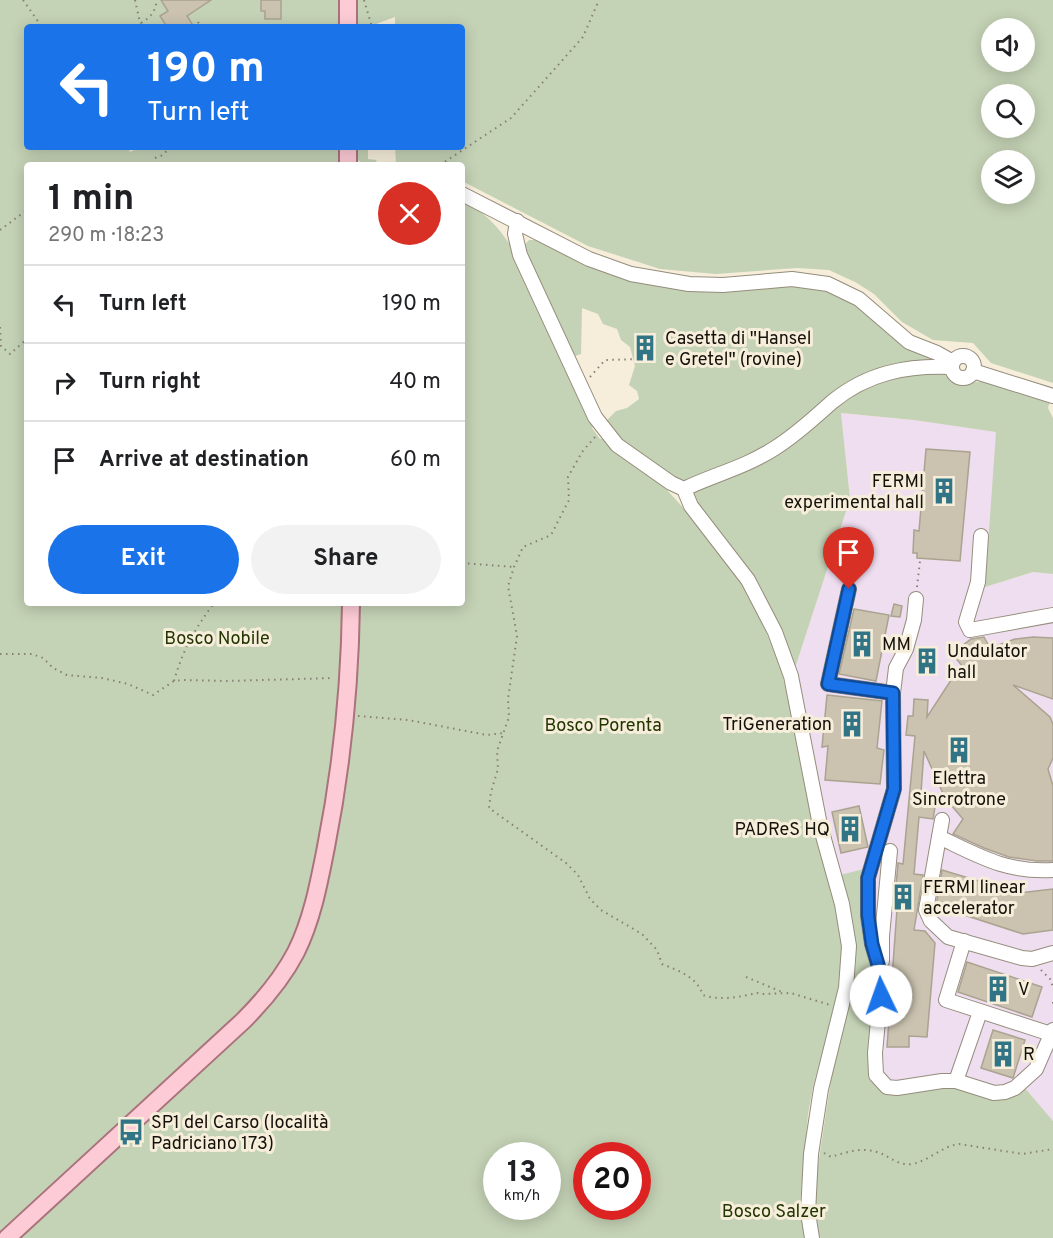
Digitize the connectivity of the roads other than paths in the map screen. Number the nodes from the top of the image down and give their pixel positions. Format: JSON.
{"nodes":[{"id":1,"x":348,"y":0,"type":"edge"},
{"id":2,"x":348,"y":24,"type":"edge"},
{"id":3,"x":465,"y":195,"type":"edge"},
{"id":4,"x":517,"y":221,"type":"junction"},
{"id":5,"x":952,"y":364,"type":"junction"},
{"id":6,"x":1053,"y":396,"type":"edge"},
{"id":7,"x":684,"y":489,"type":"junction"},
{"id":8,"x":981,"y":537,"type":"dead end"},
{"id":9,"x":849,"y":589,"type":"dead end"},
{"id":10,"x":916,"y":599,"type":"road end"},
{"id":11,"x":351,"y":606,"type":"edge"},
{"id":12,"x":1053,"y":615,"type":"edge"},
{"id":13,"x":893,"y":693,"type":"junction"},
{"id":14,"x":942,"y":820,"type":"dead end"},
{"id":15,"x":939,"y":837,"type":"junction"},
{"id":16,"x":890,"y":851,"type":"dead end"},
{"id":17,"x":1053,"y":870,"type":"edge"},
{"id":18,"x":892,"y":912,"type":"dead end"},
{"id":19,"x":963,"y":940,"type":"junction"},
{"id":20,"x":1053,"y":953,"type":"edge"},
{"id":21,"x":882,"y":978,"type":"junction"},
{"id":22,"x":980,"y":1012,"type":"junction"},
{"id":23,"x":1052,"y":1032,"type":"edge"},
{"id":24,"x":957,"y":1081,"type":"junction"},
{"id":25,"x":7,"y":1238,"type":"edge"},
{"id":26,"x":812,"y":1238,"type":"edge"}],
"edges":[{"from":1,"to":2,"type":"main road"},
{"from":3,"to":4,"type":"street"},
{"from":4,"to":5,"type":"street"},
{"from":4,"to":7,"type":"street"},
{"from":5,"to":6,"type":"street"},
{"from":5,"to":7,"type":"street"},
{"from":7,"to":26,"type":"street"},
{"from":8,"to":12,"type":"street"},
{"from":9,"to":13,"type":"street"},
{"from":10,"to":13,"type":"street"},
{"from":11,"to":25,"type":"main road"},
{"from":13,"to":21,"type":"street"},
{"from":14,"to":15,"type":"street"},
{"from":15,"to":17,"type":"street"},
{"from":15,"to":19,"type":"street"},
{"from":16,"to":21,"type":"street"},
{"from":18,"to":21,"type":"street"},
{"from":19,"to":20,"type":"street"},
{"from":19,"to":22,"type":"street"},
{"from":21,"to":24,"type":"street"},
{"from":22,"to":23,"type":"street"},
{"from":22,"to":24,"type":"street"},
{"from":23,"to":24,"type":"street"}]}
